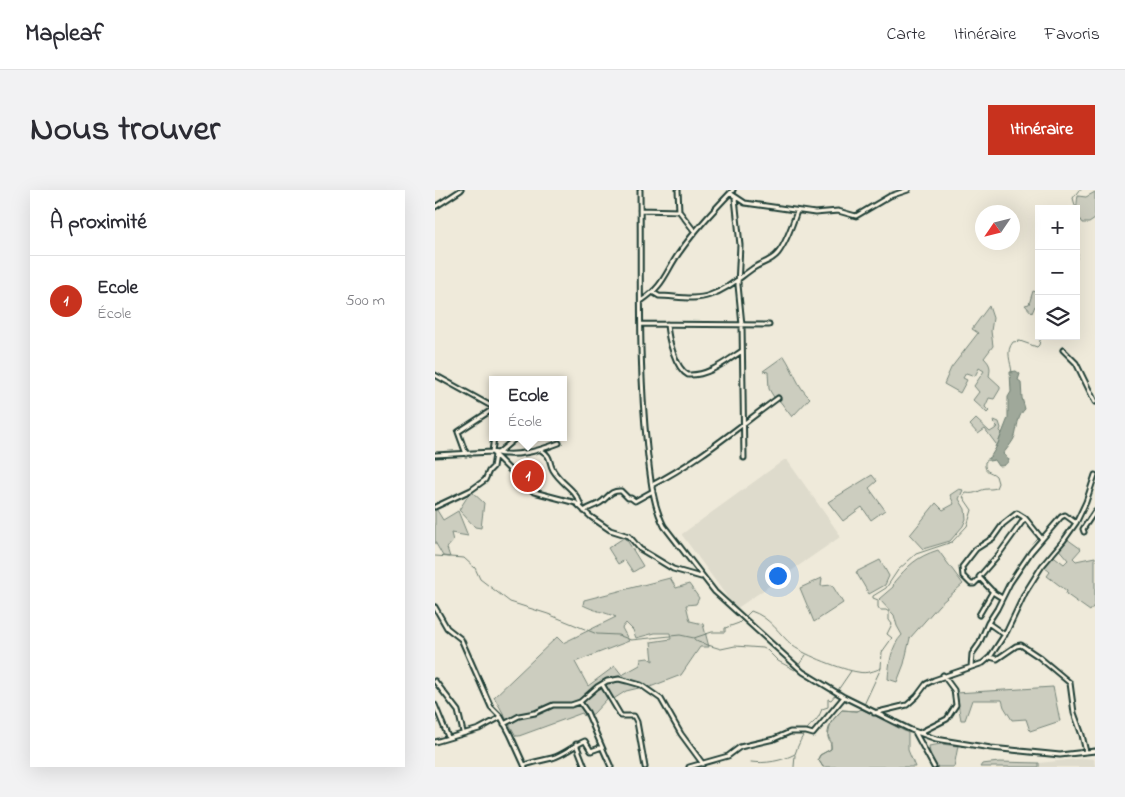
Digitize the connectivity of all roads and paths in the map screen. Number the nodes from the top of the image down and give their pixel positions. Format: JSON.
{"nodes":[{"id":1,"x":461,"y":190,"type":"edge"},
{"id":2,"x":640,"y":190,"type":"edge"},
{"id":3,"x":678,"y":190,"type":"edge"},
{"id":4,"x":907,"y":190,"type":"edge"},
{"id":5,"x":731,"y":192,"type":"edge"},
{"id":6,"x":735,"y":198,"type":"junction"},
{"id":7,"x":435,"y":207,"type":"edge"},
{"id":8,"x":640,"y":210,"type":"junction"},
{"id":9,"x":797,"y":210,"type":"junction"},
{"id":10,"x":679,"y":211,"type":"junction"},
{"id":11,"x":695,"y":232,"type":"junction"},
{"id":12,"x":738,"y":281,"type":"junction"},
{"id":13,"x":654,"y":293,"type":"junction"},
{"id":14,"x":641,"y":301,"type":"junction"},
{"id":15,"x":641,"y":324,"type":"junction"},
{"id":16,"x":667,"y":324,"type":"junction"},
{"id":17,"x":742,"y":325,"type":"junction"},
{"id":18,"x":769,"y":325,"type":"dead end"},
{"id":19,"x":743,"y":350,"type":"junction"},
{"id":20,"x":1063,"y":350,"type":"dead end"},
{"id":21,"x":435,"y":375,"type":"edge"},
{"id":22,"x":778,"y":398,"type":"dead end"},
{"id":23,"x":1095,"y":402,"type":"edge"},
{"id":24,"x":489,"y":405,"type":"edge"},
{"id":25,"x":489,"y":412,"type":"edge"},
{"id":26,"x":744,"y":424,"type":"junction"},
{"id":27,"x":493,"y":441,"type":"edge"},
{"id":28,"x":512,"y":441,"type":"edge"},
{"id":29,"x":559,"y":443,"type":"dead end"},
{"id":30,"x":541,"y":450,"type":"junction"},
{"id":31,"x":492,"y":452,"type":"junction"},
{"id":32,"x":435,"y":454,"type":"edge"},
{"id":33,"x":466,"y":454,"type":"junction"},
{"id":34,"x":497,"y":454,"type":"junction"},
{"id":35,"x":744,"y":458,"type":"dead end"},
{"id":36,"x":1095,"y":475,"type":"edge"},
{"id":37,"x":652,"y":485,"type":"junction"},
{"id":38,"x":653,"y":491,"type":"junction"},
{"id":39,"x":581,"y":506,"type":"junction"},
{"id":40,"x":435,"y":507,"type":"edge"},
{"id":41,"x":584,"y":511,"type":"junction"},
{"id":42,"x":1095,"y":511,"type":"edge"},
{"id":43,"x":1025,"y":518,"type":"junction"},
{"id":44,"x":1075,"y":523,"type":"junction"},
{"id":45,"x":1084,"y":532,"type":"dead end"},
{"id":46,"x":1042,"y":539,"type":"junction"},
{"id":47,"x":703,"y":578,"type":"junction"},
{"id":48,"x":980,"y":578,"type":"junction"},
{"id":49,"x":993,"y":591,"type":"junction"},
{"id":50,"x":1002,"y":598,"type":"junction"},
{"id":51,"x":435,"y":607,"type":"edge"},
{"id":52,"x":437,"y":615,"type":"edge"},
{"id":53,"x":979,"y":615,"type":"dead end"},
{"id":54,"x":988,"y":623,"type":"junction"},
{"id":55,"x":1005,"y":635,"type":"junction"},
{"id":56,"x":990,"y":657,"type":"junction"},
{"id":57,"x":971,"y":667,"type":"junction"},
{"id":58,"x":943,"y":676,"type":"junction"},
{"id":59,"x":435,"y":681,"type":"edge"},
{"id":60,"x":601,"y":684,"type":"junction"},
{"id":61,"x":844,"y":697,"type":"junction"},
{"id":62,"x":580,"y":702,"type":"junction"},
{"id":63,"x":435,"y":705,"type":"edge"},
{"id":64,"x":874,"y":713,"type":"junction"},
{"id":65,"x":501,"y":717,"type":"junction"},
{"id":66,"x":505,"y":724,"type":"junction"},
{"id":67,"x":463,"y":732,"type":"junction"},
{"id":68,"x":917,"y":732,"type":"junction"},
{"id":69,"x":448,"y":737,"type":"junction"},
{"id":70,"x":435,"y":742,"type":"edge"},
{"id":71,"x":575,"y":744,"type":"junction"},
{"id":72,"x":602,"y":747,"type":"junction"},
{"id":73,"x":1087,"y":752,"type":"junction"},
{"id":74,"x":1095,"y":752,"type":"edge"},
{"id":75,"x":703,"y":764,"type":"junction"},
{"id":76,"x":525,"y":766,"type":"edge"},
{"id":77,"x":585,"y":767,"type":"edge"},
{"id":78,"x":611,"y":767,"type":"edge"},
{"id":79,"x":645,"y":767,"type":"edge"},
{"id":80,"x":689,"y":767,"type":"edge"},
{"id":81,"x":934,"y":767,"type":"edge"}],
"edges":[{"from":1,"to":7,"type":"street"},
{"from":2,"to":8,"type":"street"},
{"from":3,"to":10,"type":"street"},
{"from":4,"to":9,"type":"street"},
{"from":5,"to":6,"type":"street"},
{"from":5,"to":11,"type":"street"},
{"from":6,"to":9,"type":"street"},
{"from":6,"to":12,"type":"street"},
{"from":8,"to":10,"type":"street"},
{"from":8,"to":14,"type":"street"},
{"from":9,"to":12,"type":"street"},
{"from":10,"to":11,"type":"street"},
{"from":11,"to":13,"type":"street"},
{"from":12,"to":13,"type":"street"},
{"from":12,"to":17,"type":"street"},
{"from":13,"to":14,"type":"street"},
{"from":14,"to":15,"type":"street"},
{"from":15,"to":16,"type":"street"},
{"from":15,"to":37,"type":"street"},
{"from":16,"to":17,"type":"street"},
{"from":16,"to":19,"type":"street"},
{"from":17,"to":18,"type":"street"},
{"from":17,"to":19,"type":"street"},
{"from":19,"to":26,"type":"street"},
{"from":20,"to":23,"type":"street"},
{"from":21,"to":24,"type":"street"},
{"from":22,"to":26,"type":"street"},
{"from":25,"to":33,"type":"street"},
{"from":26,"to":35,"type":"street"},
{"from":26,"to":37,"type":"street"},
{"from":27,"to":31,"type":"street"},
{"from":28,"to":34,"type":"street"},
{"from":29,"to":30,"type":"street"},
{"from":30,"to":34,"type":"street"},
{"from":30,"to":39,"type":"street"},
{"from":31,"to":33,"type":"street"},
{"from":31,"to":34,"type":"street"},
{"from":32,"to":33,"type":"street"},
{"from":34,"to":39,"type":"street"},
{"from":34,"to":40,"type":"street"},
{"from":36,"to":44,"type":"street"},
{"from":37,"to":38,"type":"street"},
{"from":38,"to":41,"type":"street"},
{"from":38,"to":47,"type":"street"},
{"from":39,"to":41,"type":"street"},
{"from":41,"to":47,"type":"street"},
{"from":42,"to":45,"type":"street"},
{"from":43,"to":46,"type":"street"},
{"from":43,"to":48,"type":"street"},
{"from":43,"to":48,"type":"street"},
{"from":44,"to":46,"type":"street"},
{"from":44,"to":55,"type":"street"},
{"from":46,"to":50,"type":"street"},
{"from":47,"to":61,"type":"street"},
{"from":48,"to":49,"type":"street"},
{"from":49,"to":50,"type":"street"},
{"from":49,"to":53,"type":"street"},
{"from":50,"to":54,"type":"street"},
{"from":51,"to":52,"type":"street"},
{"from":52,"to":65,"type":"street"},
{"from":54,"to":55,"type":"street"},
{"from":54,"to":57,"type":"street"},
{"from":55,"to":56,"type":"street"},
{"from":56,"to":57,"type":"street"},
{"from":56,"to":73,"type":"street"},
{"from":57,"to":58,"type":"street"},
{"from":58,"to":64,"type":"street"},
{"from":58,"to":68,"type":"street"},
{"from":59,"to":67,"type":"street"},
{"from":60,"to":62,"type":"street"},
{"from":60,"to":75,"type":"street"},
{"from":60,"to":79,"type":"street"},
{"from":61,"to":64,"type":"street"},
{"from":61,"to":75,"type":"street"},
{"from":62,"to":66,"type":"street"},
{"from":62,"to":72,"type":"street"},
{"from":63,"to":69,"type":"street"},
{"from":64,"to":68,"type":"street"},
{"from":65,"to":66,"type":"street"},
{"from":65,"to":67,"type":"street"},
{"from":66,"to":76,"type":"street"},
{"from":67,"to":69,"type":"street"},
{"from":68,"to":73,"type":"street"},
{"from":68,"to":81,"type":"street"},
{"from":69,"to":70,"type":"street"},
{"from":71,"to":72,"type":"street"},
{"from":71,"to":76,"type":"street"},
{"from":71,"to":77,"type":"street"},
{"from":72,"to":78,"type":"street"},
{"from":73,"to":74,"type":"street"},
{"from":75,"to":80,"type":"street"}]}
